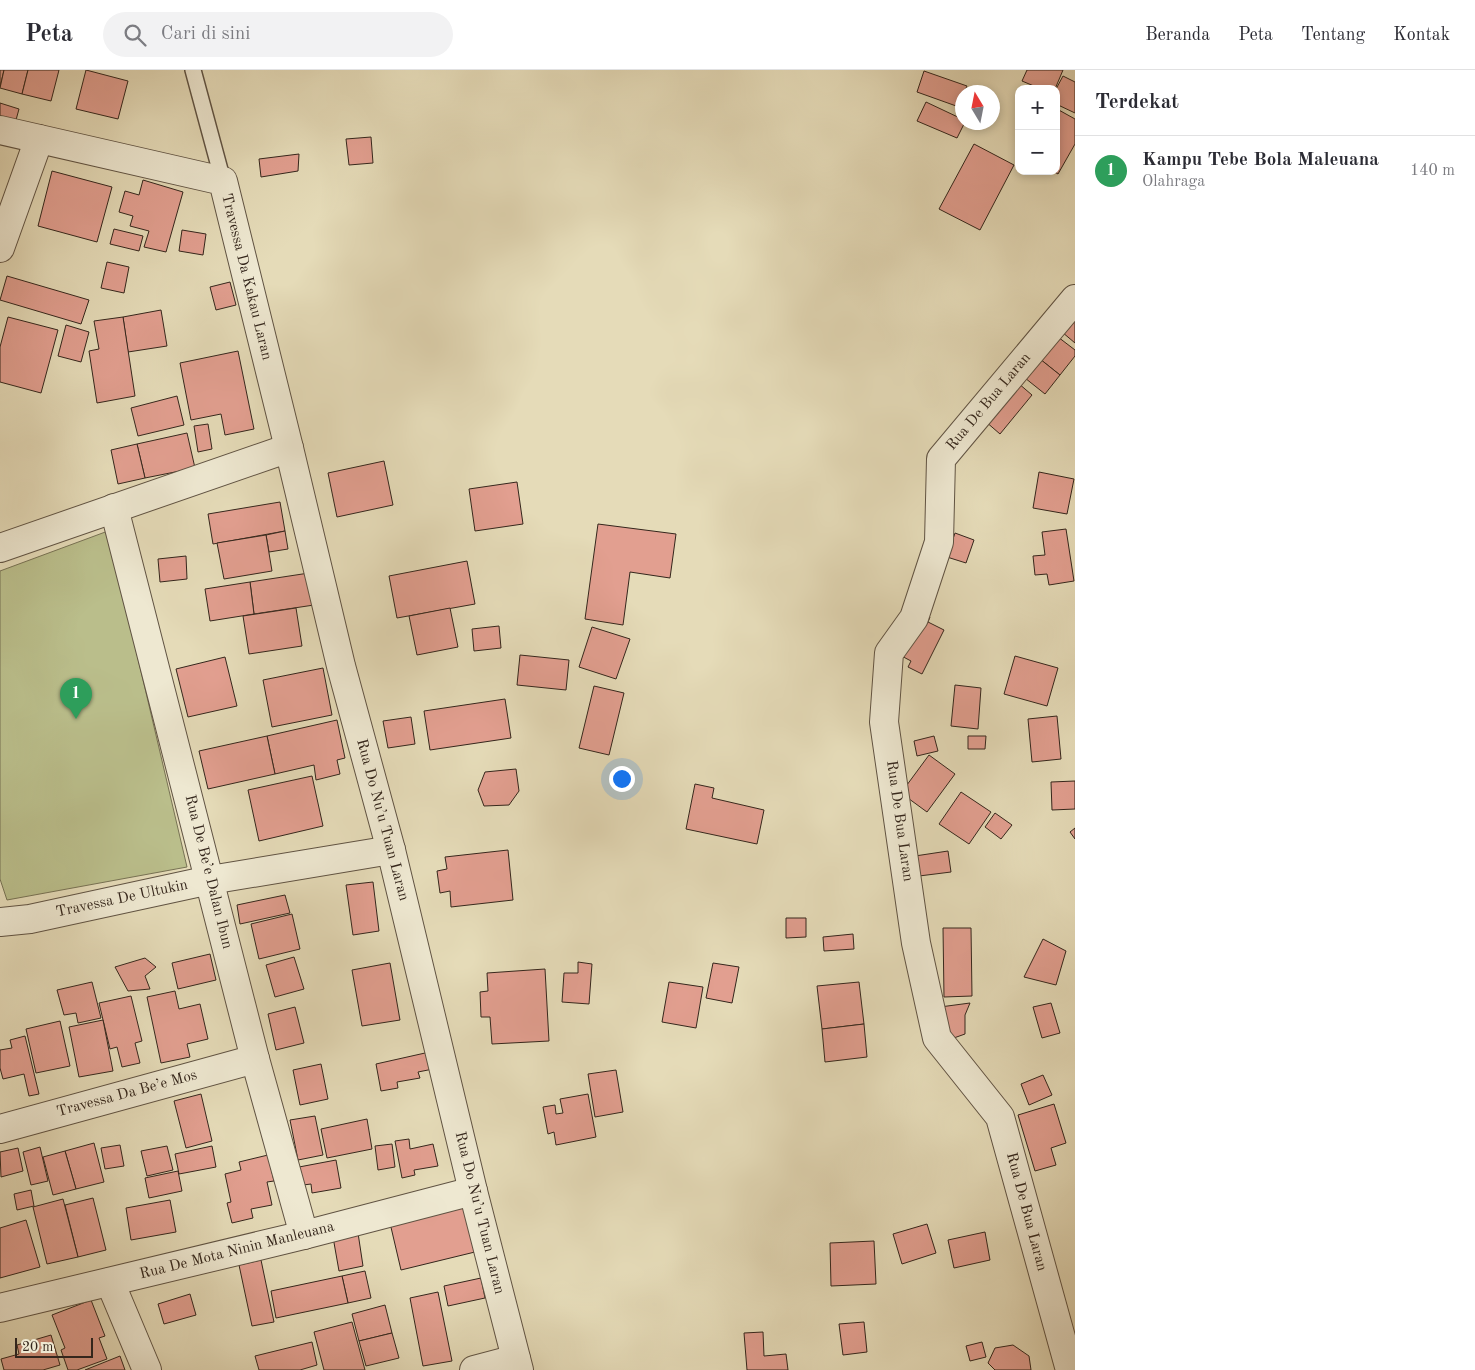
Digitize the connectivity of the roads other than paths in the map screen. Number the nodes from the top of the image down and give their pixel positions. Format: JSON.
{"nodes":[{"id":1,"x":193,"y":70,"type":"edge"},
{"id":2,"x":0,"y":130,"type":"edge"},
{"id":3,"x":38,"y":139,"type":"junction"},
{"id":4,"x":223,"y":181,"type":"junction"},
{"id":5,"x":0,"y":248,"type":"edge"},
{"id":6,"x":1075,"y":299,"type":"edge"},
{"id":7,"x":289,"y":448,"type":"junction"},
{"id":8,"x":114,"y":508,"type":"junction"},
{"id":9,"x":0,"y":548,"type":"edge"},
{"id":10,"x":391,"y":850,"type":"junction"},
{"id":11,"x":210,"y":880,"type":"junction"},
{"id":12,"x":0,"y":922,"type":"edge"},
{"id":13,"x":255,"y":1059,"type":"junction"},
{"id":14,"x":0,"y":1129,"type":"edge"},
{"id":15,"x":473,"y":1191,"type":"junction"},
{"id":16,"x":304,"y":1235,"type":"junction"},
{"id":17,"x":110,"y":1282,"type":"junction"},
{"id":18,"x":0,"y":1308,"type":"edge"},
{"id":19,"x":517,"y":1364,"type":"edge"},
{"id":20,"x":148,"y":1370,"type":"edge"},
{"id":21,"x":474,"y":1370,"type":"edge"},
{"id":22,"x":1070,"y":1370,"type":"edge"}],
"edges":[{"from":1,"to":4,"type":"lane"},
{"from":2,"to":3,"type":"street","name":"Travessa Da Kakau Laran"},
{"from":3,"to":4,"type":"street","name":"Travessa Da Kakau Laran"},
{"from":3,"to":5,"type":"street"},
{"from":4,"to":7,"type":"street","name":"Travessa Da Kakau Laran"},
{"from":6,"to":22,"type":"street","name":"Rua De Bua Laran"},
{"from":7,"to":8,"type":"street"},
{"from":7,"to":10,"type":"street","name":"Rua Do Nu’u Tuan Laran"},
{"from":8,"to":9,"type":"street"},
{"from":8,"to":11,"type":"street","name":"Rua De Be’e Dalan Ibun"},
{"from":10,"to":11,"type":"street","name":"Travessa De Ultukin"},
{"from":10,"to":15,"type":"street","name":"Rua Do Nu’u Tuan Laran"},
{"from":11,"to":12,"type":"street","name":"Travessa De Ultukin"},
{"from":11,"to":13,"type":"street","name":"Rua De Be’e Dalan Ibun"},
{"from":13,"to":14,"type":"street","name":"Travessa Da Be’e Mos"},
{"from":13,"to":16,"type":"street","name":"Rua De Be’e Dalan Ibun"},
{"from":15,"to":16,"type":"street","name":"Rua De Mota Ninin Manleuana"},
{"from":15,"to":19,"type":"street","name":"Rua Do Nu’u Tuan Laran"},
{"from":16,"to":17,"type":"street","name":"Rua De Mota Ninin Manleuana"},
{"from":17,"to":18,"type":"street","name":"Rua De Mota Ninin Manleuana"},
{"from":17,"to":20,"type":"street"},
{"from":19,"to":21,"type":"street"}]}
